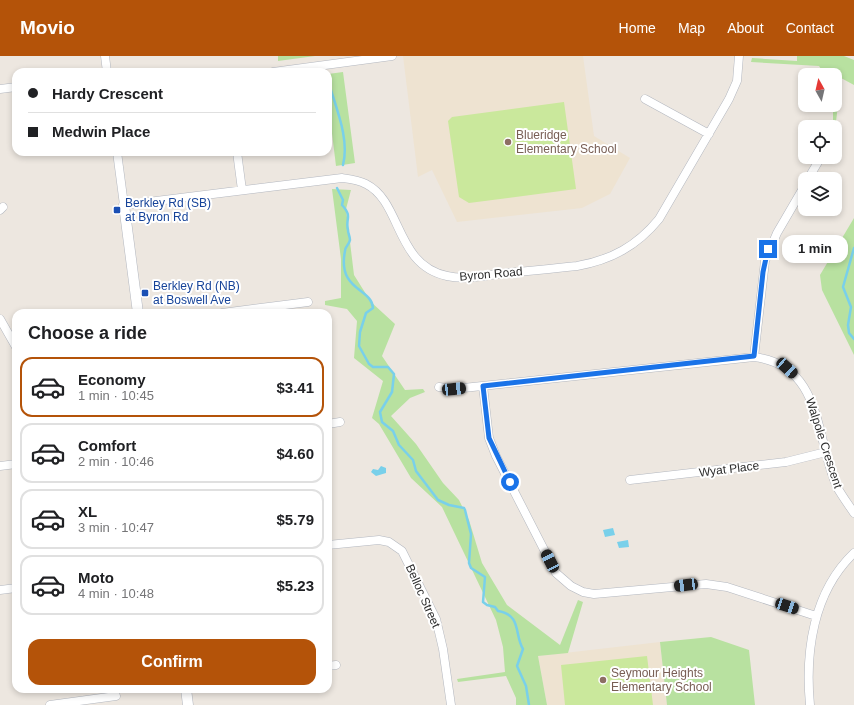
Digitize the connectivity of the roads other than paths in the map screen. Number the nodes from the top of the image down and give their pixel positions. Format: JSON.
{"nodes":[{"id":1,"x":105,"y":56,"type":"edge"},
{"id":2,"x":392,"y":56,"type":"edge"},
{"id":3,"x":739,"y":56,"type":"edge"},
{"id":4,"x":106,"y":68,"type":"edge"},
{"id":5,"x":303,"y":68,"type":"edge"},
{"id":6,"x":12,"y":88,"type":"edge"},
{"id":7,"x":0,"y":89,"type":"edge"},
{"id":8,"x":645,"y":99,"type":"dead end"},
{"id":9,"x":709,"y":134,"type":"junction"},
{"id":10,"x":118,"y":156,"type":"edge"},
{"id":11,"x":238,"y":156,"type":"edge"},
{"id":12,"x":242,"y":190,"type":"junction"},
{"id":13,"x":798,"y":197,"type":"edge"},
{"id":14,"x":124,"y":205,"type":"junction"},
{"id":15,"x":308,"y":302,"type":"dead end"},
{"id":16,"x":137,"y":309,"type":"edge"},
{"id":17,"x":253,"y":309,"type":"edge"},
{"id":18,"x":0,"y":319,"type":"edge"},
{"id":19,"x":12,"y":339,"type":"edge"},
{"id":20,"x":754,"y":356,"type":"junction"},
{"id":21,"x":483,"y":386,"type":"junction"},
{"id":22,"x":440,"y":387,"type":"dead end"},
{"id":23,"x":340,"y":422,"type":"dead end"},
{"id":24,"x":332,"y":423,"type":"edge"},
{"id":25,"x":826,"y":452,"type":"junction"},
{"id":26,"x":12,"y":464,"type":"edge"},
{"id":27,"x":0,"y":466,"type":"edge"},
{"id":28,"x":630,"y":480,"type":"dead end"},
{"id":29,"x":854,"y":513,"type":"edge"},
{"id":30,"x":332,"y":545,"type":"edge"},
{"id":31,"x":854,"y":553,"type":"edge"},
{"id":32,"x":12,"y":588,"type":"edge"},
{"id":33,"x":0,"y":590,"type":"edge"},
{"id":34,"x":816,"y":616,"type":"junction"},
{"id":35,"x":186,"y":693,"type":"edge"},
{"id":36,"x":116,"y":696,"type":"dead end"},
{"id":37,"x":50,"y":705,"type":"edge"},
{"id":38,"x":188,"y":705,"type":"edge"},
{"id":39,"x":451,"y":705,"type":"edge"},
{"id":40,"x":810,"y":705,"type":"edge"}],
"edges":[{"from":1,"to":4,"type":"street"},
{"from":2,"to":5,"type":"street"},
{"from":3,"to":9,"type":"street","name":"Byron Road"},
{"from":6,"to":7,"type":"street"},
{"from":8,"to":9,"type":"street"},
{"from":9,"to":12,"type":"street","name":"Byron Road"},
{"from":10,"to":14,"type":"street"},
{"from":11,"to":12,"type":"street"},
{"from":12,"to":14,"type":"street","name":"Byron Road"},
{"from":13,"to":20,"type":"street"},
{"from":14,"to":16,"type":"street"},
{"from":15,"to":17,"type":"street"},
{"from":18,"to":19,"type":"street"},
{"from":20,"to":21,"type":"street","name":"Walpole Crescent"},
{"from":20,"to":25,"type":"street","name":"Walpole Crescent"},
{"from":21,"to":22,"type":"street","name":"Walpole Crescent"},
{"from":21,"to":34,"type":"street"},
{"from":23,"to":24,"type":"street"},
{"from":25,"to":28,"type":"street","name":"Wyat Place"},
{"from":25,"to":29,"type":"street","name":"Walpole Crescent"},
{"from":26,"to":27,"type":"street"},
{"from":30,"to":39,"type":"street","name":"Belloc Street"},
{"from":31,"to":34,"type":"street"},
{"from":32,"to":33,"type":"street"},
{"from":34,"to":40,"type":"street"},
{"from":35,"to":38,"type":"street"},
{"from":36,"to":37,"type":"street"}]}
